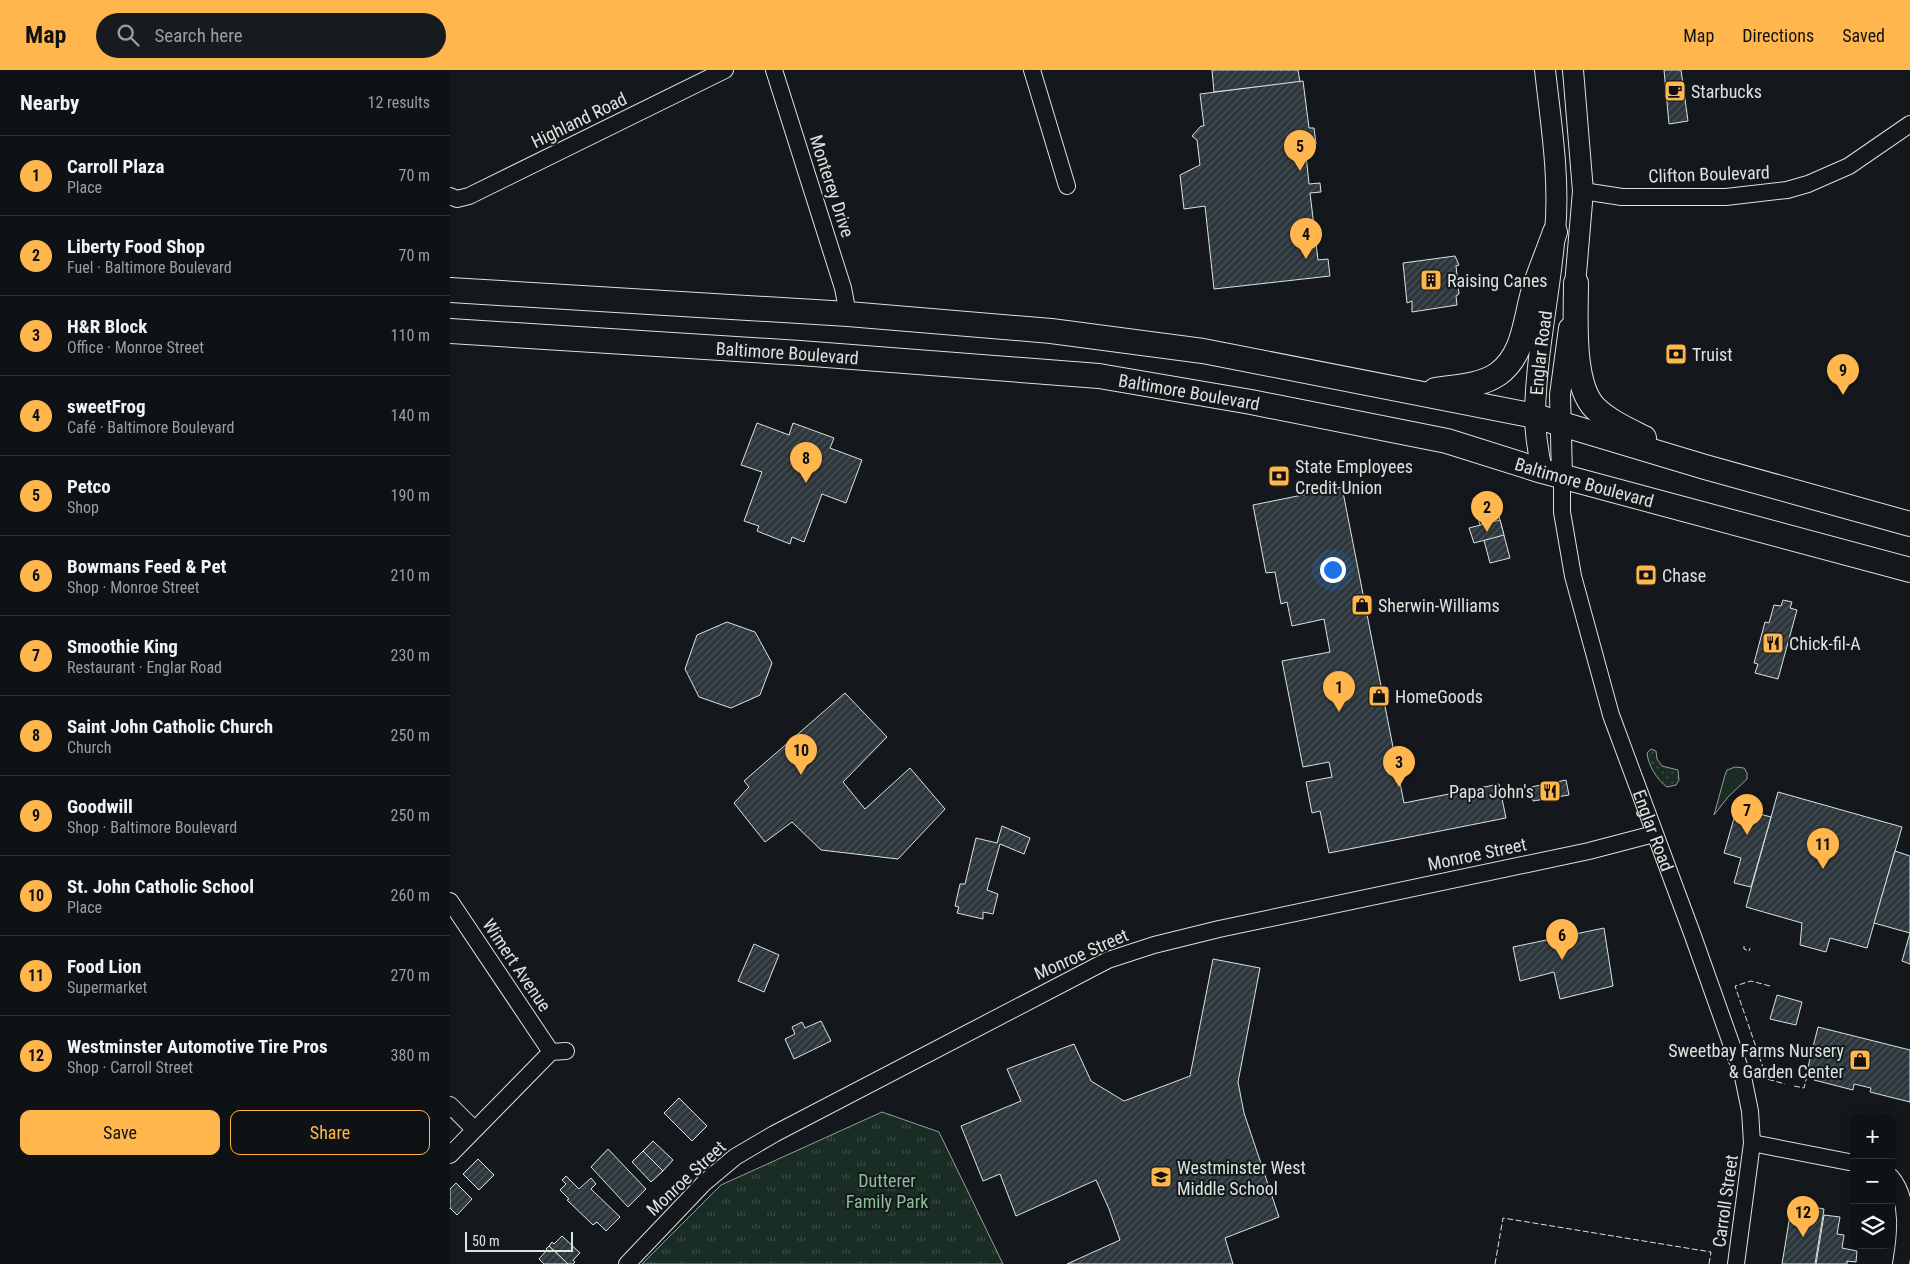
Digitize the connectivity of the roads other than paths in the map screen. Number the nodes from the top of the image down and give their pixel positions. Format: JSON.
{"nodes":[{"id":1,"x":725,"y":70,"type":"edge"},
{"id":2,"x":774,"y":70,"type":"edge"},
{"id":3,"x":1032,"y":70,"type":"edge"},
{"id":4,"x":1545,"y":70,"type":"edge"},
{"id":5,"x":1573,"y":70,"type":"edge"},
{"id":6,"x":1910,"y":124,"type":"edge"},
{"id":7,"x":1067,"y":186,"type":"dead end"},
{"id":8,"x":1583,"y":191,"type":"junction"},
{"id":9,"x":450,"y":196,"type":"edge"},
{"id":10,"x":1555,"y":232,"type":"junction"},
{"id":11,"x":1576,"y":283,"type":"junction"},
{"id":12,"x":450,"y":290,"type":"edge"},
{"id":13,"x":848,"y":314,"type":"junction"},
{"id":14,"x":450,"y":331,"type":"edge"},
{"id":15,"x":1400,"y":389,"type":"junction"},
{"id":16,"x":1535,"y":416,"type":"junction"},
{"id":17,"x":1560,"y":423,"type":"junction"},
{"id":18,"x":1704,"y":467,"type":"junction"},
{"id":19,"x":1552,"y":473,"type":"junction"},
{"id":20,"x":1910,"y":524,"type":"edge"},
{"id":21,"x":1910,"y":570,"type":"edge"},
{"id":22,"x":1654,"y":834,"type":"junction"},
{"id":23,"x":450,"y":901,"type":"edge"},
{"id":24,"x":450,"y":1105,"type":"edge"},
{"id":25,"x":474,"y":1129,"type":"junction"},
{"id":26,"x":1752,"y":1144,"type":"junction"},
{"id":27,"x":450,"y":1155,"type":"edge"},
{"id":28,"x":1850,"y":1162,"type":"edge"},
{"id":29,"x":1895,"y":1181,"type":"edge"},
{"id":30,"x":627,"y":1264,"type":"edge"},
{"id":31,"x":1736,"y":1264,"type":"edge"},
{"id":32,"x":1901,"y":1264,"type":"edge"}],
"edges":[{"from":1,"to":9,"type":"street","name":"Highland Road"},
{"from":2,"to":13,"type":"street","name":"Monterey Drive"},
{"from":3,"to":7,"type":"street"},
{"from":4,"to":10,"type":"main road","name":"Englar Road"},
{"from":5,"to":8,"type":"main road","name":"Englar Road"},
{"from":6,"to":8,"type":"street","name":"Clifton Boulevard"},
{"from":8,"to":11,"type":"main road","name":"Englar Road"},
{"from":10,"to":15,"type":"highway"},
{"from":10,"to":16,"type":"main road","name":"Englar Road"},
{"from":11,"to":17,"type":"main road","name":"Englar Road"},
{"from":11,"to":18,"type":"highway"},
{"from":12,"to":13,"type":"highway"},
{"from":13,"to":15,"type":"highway"},
{"from":14,"to":19,"type":"highway","name":"Baltimore Boulevard"},
{"from":15,"to":16,"type":"highway"},
{"from":16,"to":17,"type":"highway"},
{"from":16,"to":19,"type":"main road","name":"Englar Road"},
{"from":17,"to":18,"type":"highway"},
{"from":17,"to":19,"type":"main road","name":"Englar Road"},
{"from":18,"to":20,"type":"highway"},
{"from":19,"to":21,"type":"highway","name":"Baltimore Boulevard"},
{"from":19,"to":22,"type":"street","name":"Englar Road"},
{"from":22,"to":26,"type":"street","name":"Englar Road"},
{"from":22,"to":30,"type":"street","name":"Monroe Street"},
{"from":23,"to":25,"type":"street","name":"Wimert Avenue"},
{"from":24,"to":25,"type":"street"},
{"from":25,"to":27,"type":"street"},
{"from":26,"to":28,"type":"street"},
{"from":26,"to":31,"type":"street","name":"Carroll Street"},
{"from":29,"to":32,"type":"street"}]}
